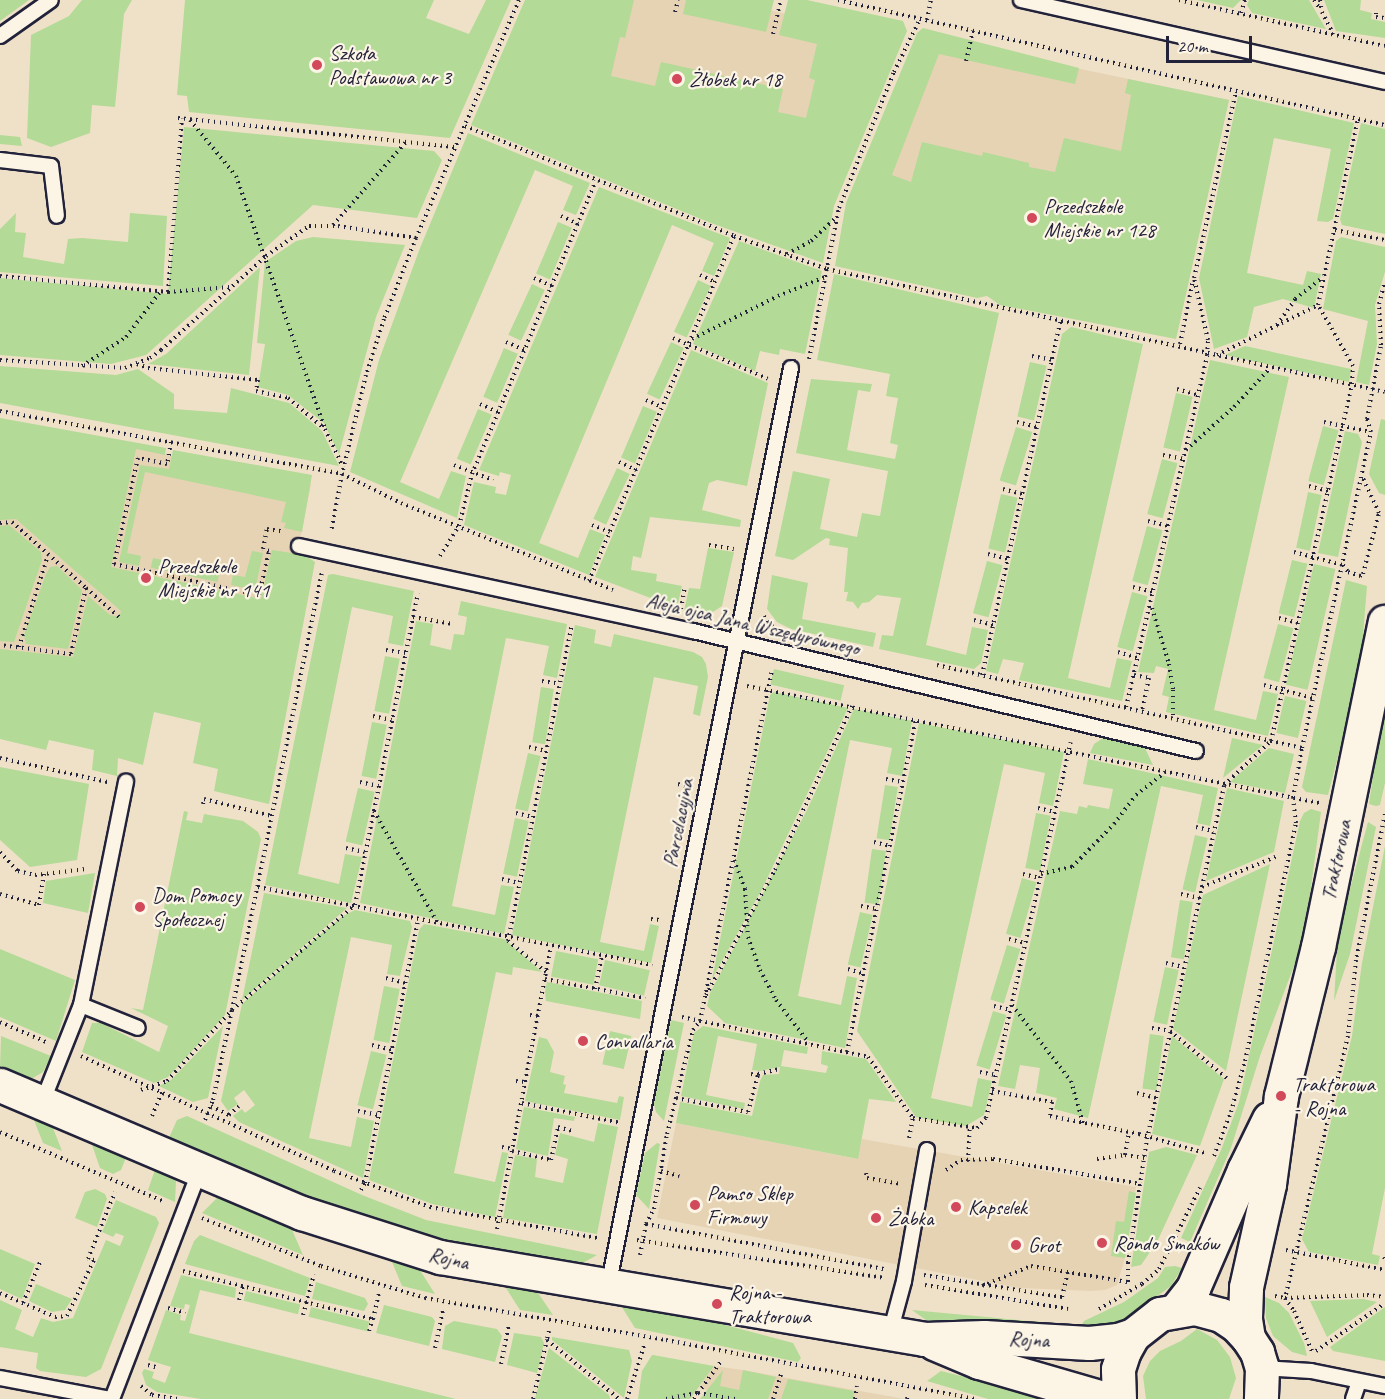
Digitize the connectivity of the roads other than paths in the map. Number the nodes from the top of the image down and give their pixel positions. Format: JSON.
{"nodes":[{"id":1,"x":51,"y":0,"type":"edge"},
{"id":2,"x":1021,"y":0,"type":"edge"},
{"id":3,"x":0,"y":36,"type":"edge"},
{"id":4,"x":1385,"y":82,"type":"edge"},
{"id":5,"x":0,"y":160,"type":"edge"},
{"id":6,"x":57,"y":216,"type":"dead end"},
{"id":7,"x":791,"y":368,"type":"dead end"},
{"id":8,"x":299,"y":546,"type":"dead end"},
{"id":9,"x":1385,"y":622,"type":"edge"},
{"id":10,"x":736,"y":640,"type":"junction"},
{"id":11,"x":1196,"y":751,"type":"dead end"},
{"id":12,"x":125,"y":784,"type":"road end"},
{"id":13,"x":81,"y":1005,"type":"junction"},
{"id":14,"x":138,"y":1028,"type":"dead end"},
{"id":15,"x":0,"y":1085,"type":"edge"},
{"id":16,"x":1281,"y":1096,"type":"junction"},
{"id":17,"x":42,"y":1103,"type":"junction"},
{"id":18,"x":927,"y":1150,"type":"dead end"},
{"id":19,"x":200,"y":1170,"type":"junction"},
{"id":20,"x":609,"y":1287,"type":"junction"},
{"id":21,"x":1176,"y":1310,"type":"junction"},
{"id":22,"x":890,"y":1333,"type":"junction"},
{"id":23,"x":1134,"y":1335,"type":"junction"},
{"id":24,"x":1248,"y":1338,"type":"junction"},
{"id":25,"x":924,"y":1339,"type":"junction"},
{"id":26,"x":0,"y":1378,"type":"edge"},
{"id":27,"x":1359,"y":1382,"type":"junction"},
{"id":28,"x":1261,"y":1384,"type":"edge"},
{"id":29,"x":1385,"y":1386,"type":"edge"},
{"id":30,"x":112,"y":1399,"type":"edge"},
{"id":31,"x":1106,"y":1399,"type":"edge"},
{"id":32,"x":1119,"y":1399,"type":"edge"},
{"id":33,"x":1353,"y":1399,"type":"edge"}],
"edges":[{"from":1,"to":3,"type":"lane"},
{"from":2,"to":4,"type":"lane"},
{"from":5,"to":6,"type":"lane"},
{"from":7,"to":10,"type":"lane","name":"Parcelacyjna"},
{"from":8,"to":10,"type":"lane","name":"Aleja ojca Jana Wszędyrównego"},
{"from":9,"to":16,"type":"street","name":"Traktorowa"},
{"from":10,"to":11,"type":"lane","name":"Aleja ojca Jana Wszędyrównego"},
{"from":10,"to":20,"type":"lane","name":"Parcelacyjna"},
{"from":12,"to":13,"type":"lane"},
{"from":13,"to":14,"type":"lane"},
{"from":13,"to":17,"type":"lane"},
{"from":15,"to":17,"type":"street","name":"Rojna"},
{"from":16,"to":21,"type":"street","name":"Traktorowa"},
{"from":16,"to":24,"type":"street","name":"Traktorowa"},
{"from":17,"to":19,"type":"street","name":"Rojna"},
{"from":18,"to":22,"type":"lane"},
{"from":19,"to":20,"type":"street","name":"Rojna"},
{"from":19,"to":30,"type":"lane"},
{"from":20,"to":22,"type":"street","name":"Rojna"},
{"from":21,"to":23,"type":"street"},
{"from":21,"to":24,"type":"street"},
{"from":22,"to":25,"type":"street","name":"Rojna"},
{"from":23,"to":25,"type":"street","name":"Rojna"},
{"from":23,"to":32,"type":"street"},
{"from":24,"to":28,"type":"street"},
{"from":25,"to":31,"type":"street","name":"Rojna"},
{"from":26,"to":30,"type":"lane"},
{"from":27,"to":28,"type":"lane"},
{"from":27,"to":29,"type":"lane"},
{"from":27,"to":33,"type":"lane"}]}
